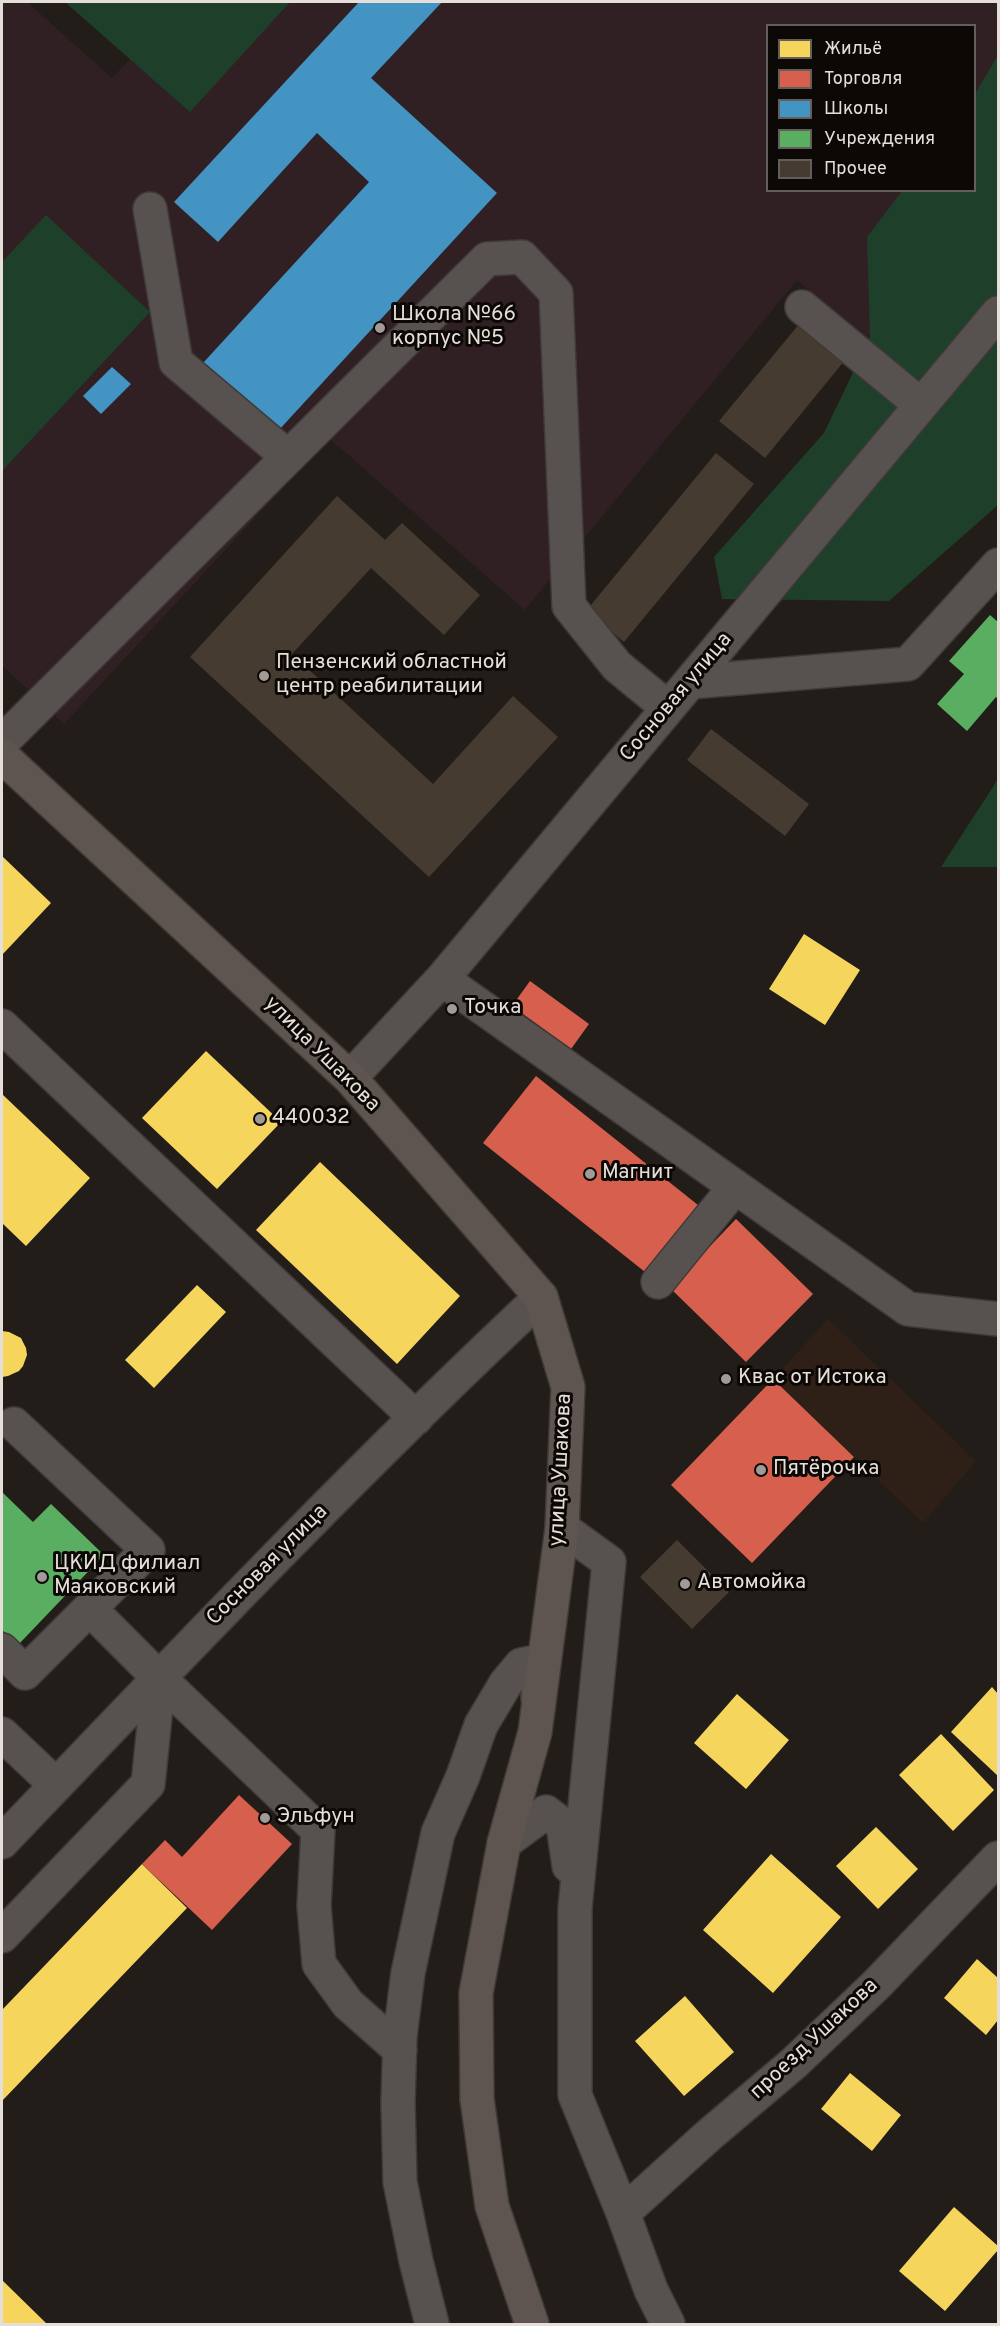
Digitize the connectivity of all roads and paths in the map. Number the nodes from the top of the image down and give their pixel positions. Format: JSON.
{"nodes":[{"id":1,"x":150,"y":209,"type":"dead end"},
{"id":2,"x":802,"y":306,"type":"dead end"},
{"id":3,"x":999,"y":313,"type":"edge"},
{"id":4,"x":921,"y":405,"type":"junction"},
{"id":5,"x":288,"y":457,"type":"junction"},
{"id":6,"x":999,"y":565,"type":"edge"},
{"id":7,"x":690,"y":682,"type":"junction"},
{"id":8,"x":668,"y":708,"type":"junction"},
{"id":9,"x":2,"y":742,"type":"edge"},
{"id":10,"x":2,"y":756,"type":"edge"},
{"id":11,"x":442,"y":979,"type":"junction"},
{"id":12,"x":2,"y":1026,"type":"edge"},
{"id":13,"x":350,"y":1078,"type":"junction"},
{"id":14,"x":735,"y":1187,"type":"junction"},
{"id":15,"x":658,"y":1282,"type":"dead end"},
{"id":16,"x":541,"y":1297,"type":"junction"},
{"id":17,"x":999,"y":1319,"type":"edge"},
{"id":18,"x":416,"y":1418,"type":"junction"},
{"id":19,"x":14,"y":1424,"type":"dead end"},
{"id":20,"x":562,"y":1528,"type":"junction"},
{"id":21,"x":90,"y":1609,"type":"junction"},
{"id":22,"x":2,"y":1650,"type":"edge"},
{"id":23,"x":159,"y":1678,"type":"junction"},
{"id":24,"x":535,"y":1732,"type":"junction"},
{"id":25,"x":2,"y":1734,"type":"edge"},
{"id":26,"x":56,"y":1785,"type":"junction"},
{"id":27,"x":2,"y":1842,"type":"edge"},
{"id":28,"x":504,"y":1843,"type":"junction"},
{"id":29,"x":999,"y":1858,"type":"edge"},
{"id":30,"x":575,"y":1908,"type":"junction"},
{"id":31,"x":2,"y":1936,"type":"edge"},
{"id":32,"x":400,"y":2050,"type":"junction"},
{"id":33,"x":623,"y":2213,"type":"junction"},
{"id":34,"x":432,"y":2325,"type":"edge"},
{"id":35,"x":532,"y":2325,"type":"edge"},
{"id":36,"x":668,"y":2325,"type":"edge"}],
"edges":[{"from":1,"to":5,"type":"street"},
{"from":2,"to":4,"type":"street"},
{"from":3,"to":4,"type":"street","name":"Сосновая улица"},
{"from":4,"to":7,"type":"street","name":"Сосновая улица"},
{"from":5,"to":8,"type":"street"},
{"from":5,"to":9,"type":"street"},
{"from":6,"to":7,"type":"street"},
{"from":7,"to":8,"type":"street","name":"Сосновая улица"},
{"from":8,"to":11,"type":"street","name":"Сосновая улица"},
{"from":10,"to":13,"type":"main road","name":"улица Ушакова"},
{"from":11,"to":13,"type":"street","name":"Сосновая улица"},
{"from":11,"to":14,"type":"street"},
{"from":12,"to":18,"type":"street"},
{"from":13,"to":16,"type":"main road","name":"улица Ушакова"},
{"from":14,"to":15,"type":"street"},
{"from":14,"to":17,"type":"street"},
{"from":16,"to":18,"type":"street","name":"Сосновая улица"},
{"from":16,"to":20,"type":"main road","name":"улица Ушакова"},
{"from":18,"to":23,"type":"street","name":"Сосновая улица"},
{"from":19,"to":21,"type":"street"},
{"from":20,"to":24,"type":"main road","name":"улица Ушакова"},
{"from":20,"to":30,"type":"street"},
{"from":21,"to":22,"type":"street"},
{"from":21,"to":23,"type":"street"},
{"from":23,"to":26,"type":"street","name":"Сосновая улица"},
{"from":23,"to":31,"type":"street"},
{"from":23,"to":32,"type":"street"},
{"from":24,"to":28,"type":"main road","name":"улица Ушакова"},
{"from":24,"to":32,"type":"street"},
{"from":25,"to":26,"type":"street"},
{"from":26,"to":27,"type":"street","name":"Сосновая улица"},
{"from":28,"to":30,"type":"street"},
{"from":28,"to":35,"type":"main road","name":"улица Ушакова"},
{"from":29,"to":33,"type":"street","name":"проезд Ушакова"},
{"from":30,"to":33,"type":"street"},
{"from":32,"to":34,"type":"street"},
{"from":33,"to":36,"type":"street"}]}
